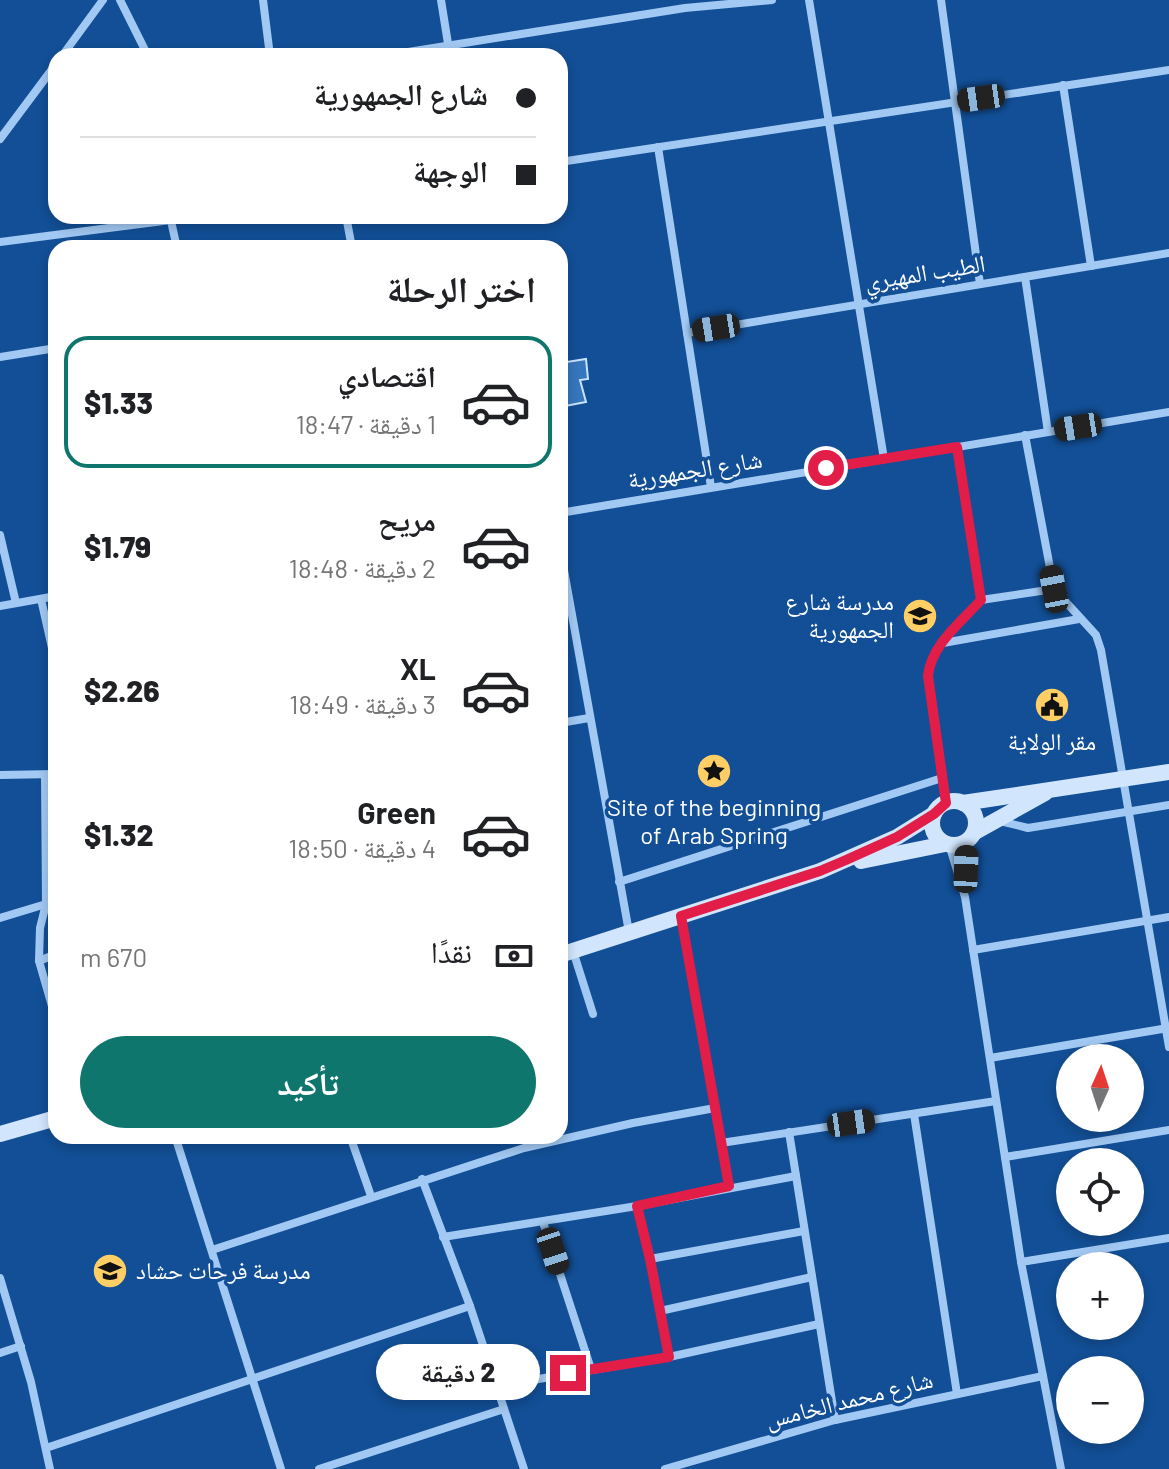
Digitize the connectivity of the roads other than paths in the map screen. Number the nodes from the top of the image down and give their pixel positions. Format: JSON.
{"nodes":[{"id":1,"x":103,"y":0,"type":"edge"},
{"id":2,"x":120,"y":0,"type":"edge"},
{"id":3,"x":263,"y":0,"type":"edge"},
{"id":4,"x":441,"y":0,"type":"edge"},
{"id":5,"x":772,"y":0,"type":"edge"},
{"id":6,"x":809,"y":0,"type":"edge"},
{"id":7,"x":941,"y":0,"type":"edge"},
{"id":8,"x":685,"y":4,"type":"edge"},
{"id":9,"x":68,"y":48,"type":"edge"},
{"id":10,"x":144,"y":48,"type":"edge"},
{"id":11,"x":269,"y":48,"type":"edge"},
{"id":12,"x":449,"y":48,"type":"edge"},
{"id":13,"x":464,"y":48,"type":"edge"},
{"id":14,"x":1169,"y":70,"type":"edge"},
{"id":15,"x":48,"y":75,"type":"edge"},
{"id":16,"x":1063,"y":85,"type":"junction"},
{"id":17,"x":953,"y":102,"type":"junction"},
{"id":18,"x":830,"y":121,"type":"junction"},
{"id":19,"x":0,"y":139,"type":"edge"},
{"id":20,"x":658,"y":147,"type":"junction"},
{"id":21,"x":568,"y":161,"type":"edge"},
{"id":22,"x":147,"y":224,"type":"edge"},
{"id":23,"x":0,"y":242,"type":"edge"},
{"id":24,"x":1169,"y":253,"type":"edge"},
{"id":25,"x":1091,"y":266,"type":"junction"},
{"id":26,"x":1025,"y":277,"type":"junction"},
{"id":27,"x":980,"y":284,"type":"junction"},
{"id":28,"x":859,"y":304,"type":"junction"},
{"id":29,"x":687,"y":333,"type":"junction"},
{"id":30,"x":48,"y":349,"type":"edge"},
{"id":31,"x":0,"y":357,"type":"edge"},
{"id":32,"x":1169,"y":412,"type":"edge"},
{"id":33,"x":1048,"y":432,"type":"junction"},
{"id":34,"x":1025,"y":435,"type":"junction"},
{"id":35,"x":957,"y":447,"type":"junction"},
{"id":36,"x":884,"y":459,"type":"junction"},
{"id":37,"x":711,"y":487,"type":"junction"},
{"id":38,"x":568,"y":512,"type":"edge"},
{"id":39,"x":0,"y":535,"type":"edge"},
{"id":40,"x":1054,"y":589,"type":"junction"},
{"id":41,"x":568,"y":595,"type":"edge"},
{"id":42,"x":48,"y":598,"type":"edge"},
{"id":43,"x":41,"y":599,"type":"junction"},
{"id":44,"x":981,"y":600,"type":"junction"},
{"id":45,"x":16,"y":603,"type":"junction"},
{"id":46,"x":0,"y":606,"type":"edge"},
{"id":47,"x":1079,"y":619,"type":"junction"},
{"id":48,"x":48,"y":630,"type":"edge"},
{"id":49,"x":943,"y":643,"type":"junction"},
{"id":50,"x":589,"y":718,"type":"junction"},
{"id":51,"x":568,"y":722,"type":"edge"},
{"id":52,"x":1169,"y":772,"type":"edge"},
{"id":53,"x":0,"y":775,"type":"edge"},
{"id":54,"x":45,"y":775,"type":"junction"},
{"id":55,"x":48,"y":775,"type":"edge"},
{"id":56,"x":942,"y":778,"type":"junction"},
{"id":57,"x":1125,"y":779,"type":"junction"},
{"id":58,"x":1053,"y":788,"type":"junction"},
{"id":59,"x":1169,"y":805,"type":"edge"},
{"id":60,"x":947,"y":807,"type":"junction"},
{"id":61,"x":1130,"y":811,"type":"junction"},
{"id":62,"x":997,"y":820,"type":"junction"},
{"id":63,"x":971,"y":836,"type":"junction"},
{"id":64,"x":947,"y":844,"type":"junction"},
{"id":65,"x":820,"y":871,"type":"junction"},
{"id":66,"x":619,"y":882,"type":"junction"},
{"id":67,"x":965,"y":897,"type":"junction"},
{"id":68,"x":46,"y":904,"type":"junction"},
{"id":69,"x":681,"y":916,"type":"junction"},
{"id":70,"x":1169,"y":917,"type":"edge"},
{"id":71,"x":0,"y":918,"type":"edge"},
{"id":72,"x":1148,"y":920,"type":"junction"},
{"id":73,"x":629,"y":933,"type":"junction"},
{"id":74,"x":973,"y":950,"type":"junction"},
{"id":75,"x":568,"y":952,"type":"edge"},
{"id":76,"x":48,"y":957,"type":"edge"},
{"id":77,"x":568,"y":958,"type":"edge"},
{"id":78,"x":39,"y":961,"type":"junction"},
{"id":79,"x":48,"y":992,"type":"edge"},
{"id":80,"x":593,"y":1014,"type":"dead end"},
{"id":81,"x":1168,"y":1028,"type":"edge"},
{"id":82,"x":1169,"y":1047,"type":"edge"},
{"id":83,"x":990,"y":1058,"type":"junction"},
{"id":84,"x":996,"y":1101,"type":"junction"},
{"id":85,"x":715,"y":1108,"type":"junction"},
{"id":86,"x":914,"y":1114,"type":"junction"},
{"id":87,"x":48,"y":1120,"type":"edge"},
{"id":88,"x":1169,"y":1130,"type":"edge"},
{"id":89,"x":789,"y":1132,"type":"junction"},
{"id":90,"x":0,"y":1134,"type":"edge"},
{"id":91,"x":568,"y":1138,"type":"edge"},
{"id":92,"x":721,"y":1143,"type":"junction"},
{"id":93,"x":178,"y":1144,"type":"edge"},
{"id":94,"x":353,"y":1144,"type":"edge"},
{"id":95,"x":541,"y":1144,"type":"edge"},
{"id":96,"x":1005,"y":1157,"type":"junction"},
{"id":97,"x":796,"y":1176,"type":"junction"},
{"id":98,"x":422,"y":1179,"type":"junction"},
{"id":99,"x":729,"y":1186,"type":"junction"},
{"id":100,"x":371,"y":1196,"type":"junction"},
{"id":101,"x":637,"y":1206,"type":"junction"},
{"id":102,"x":543,"y":1222,"type":"junction"},
{"id":103,"x":804,"y":1231,"type":"junction"},
{"id":104,"x":443,"y":1237,"type":"junction"},
{"id":105,"x":1169,"y":1238,"type":"edge"},
{"id":106,"x":212,"y":1250,"type":"junction"},
{"id":107,"x":650,"y":1259,"type":"junction"},
{"id":108,"x":1021,"y":1262,"type":"junction"},
{"id":109,"x":812,"y":1277,"type":"junction"},
{"id":110,"x":0,"y":1278,"type":"edge"},
{"id":111,"x":470,"y":1306,"type":"junction"},
{"id":112,"x":660,"y":1311,"type":"junction"},
{"id":113,"x":819,"y":1324,"type":"junction"},
{"id":114,"x":21,"y":1346,"type":"junction"},
{"id":115,"x":0,"y":1353,"type":"edge"},
{"id":116,"x":669,"y":1357,"type":"junction"},
{"id":117,"x":591,"y":1369,"type":"junction"},
{"id":118,"x":1043,"y":1376,"type":"junction"},
{"id":119,"x":252,"y":1377,"type":"junction"},
{"id":120,"x":497,"y":1386,"type":"junction"},
{"id":121,"x":957,"y":1394,"type":"junction"},
{"id":122,"x":504,"y":1409,"type":"junction"},
{"id":123,"x":835,"y":1420,"type":"junction"},
{"id":124,"x":46,"y":1448,"type":"junction"},
{"id":125,"x":50,"y":1469,"type":"edge"},
{"id":126,"x":281,"y":1469,"type":"edge"},
{"id":127,"x":319,"y":1469,"type":"edge"},
{"id":128,"x":524,"y":1469,"type":"edge"},
{"id":129,"x":665,"y":1469,"type":"edge"},
{"id":130,"x":1061,"y":1469,"type":"edge"}],
"edges":[{"from":1,"to":9,"type":"street"},
{"from":2,"to":10,"type":"street"},
{"from":3,"to":11,"type":"street"},
{"from":4,"to":12,"type":"street"},
{"from":5,"to":8,"type":"street"},
{"from":6,"to":18,"type":"street"},
{"from":7,"to":17,"type":"street"},
{"from":8,"to":13,"type":"street"},
{"from":14,"to":16,"type":"street"},
{"from":15,"to":19,"type":"street"},
{"from":16,"to":17,"type":"street"},
{"from":16,"to":25,"type":"street"},
{"from":17,"to":18,"type":"street"},
{"from":17,"to":27,"type":"street"},
{"from":18,"to":20,"type":"street"},
{"from":18,"to":28,"type":"street"},
{"from":20,"to":21,"type":"street"},
{"from":20,"to":29,"type":"street"},
{"from":22,"to":23,"type":"street"},
{"from":24,"to":25,"type":"street","name":"الطيب المهيري"},
{"from":25,"to":26,"type":"street","name":"الطيب المهيري"},
{"from":26,"to":27,"type":"street","name":"الطيب المهيري"},
{"from":26,"to":33,"type":"street"},
{"from":27,"to":28,"type":"street","name":"الطيب المهيري"},
{"from":28,"to":29,"type":"street","name":"الطيب المهيري"},
{"from":28,"to":36,"type":"street"},
{"from":29,"to":37,"type":"street"},
{"from":30,"to":31,"type":"street"},
{"from":32,"to":33,"type":"street","name":"شارع الجمهورية"},
{"from":33,"to":34,"type":"street","name":"شارع الجمهورية"},
{"from":34,"to":35,"type":"street","name":"شارع الجمهورية"},
{"from":34,"to":40,"type":"street"},
{"from":35,"to":36,"type":"street","name":"شارع الجمهورية"},
{"from":35,"to":44,"type":"street"},
{"from":36,"to":37,"type":"street","name":"شارع الجمهورية"},
{"from":37,"to":38,"type":"street","name":"شارع الجمهورية"},
{"from":39,"to":45,"type":"street"},
{"from":40,"to":44,"type":"street"},
{"from":40,"to":47,"type":"street"},
{"from":41,"to":50,"type":"street"},
{"from":42,"to":43,"type":"street"},
{"from":43,"to":45,"type":"street"},
{"from":43,"to":48,"type":"street"},
{"from":44,"to":49,"type":"street"},
{"from":45,"to":46,"type":"street"},
{"from":47,"to":49,"type":"street"},
{"from":47,"to":57,"type":"street"},
{"from":49,"to":56,"type":"street"},
{"from":50,"to":51,"type":"street"},
{"from":50,"to":66,"type":"street"},
{"from":52,"to":57,"type":"main road"},
{"from":53,"to":54,"type":"street"},
{"from":54,"to":55,"type":"street"},
{"from":54,"to":68,"type":"street"},
{"from":56,"to":60,"type":"street"},
{"from":56,"to":66,"type":"street"},
{"from":57,"to":58,"type":"main road"},
{"from":57,"to":61,"type":"street"},
{"from":58,"to":60,"type":"main road"},
{"from":58,"to":62,"type":"main road"},
{"from":59,"to":61,"type":"street"},
{"from":60,"to":63,"type":"main road"},
{"from":60,"to":64,"type":"main road"},
{"from":60,"to":65,"type":"main road"},
{"from":61,"to":62,"type":"street"},
{"from":61,"to":72,"type":"street"},
{"from":62,"to":63,"type":"main road"},
{"from":63,"to":64,"type":"main road"},
{"from":63,"to":67,"type":"street"},
{"from":64,"to":65,"type":"main road"},
{"from":64,"to":67,"type":"street"},
{"from":65,"to":69,"type":"main road"},
{"from":66,"to":73,"type":"street"},
{"from":67,"to":74,"type":"street"},
{"from":68,"to":71,"type":"street"},
{"from":68,"to":78,"type":"street"},
{"from":69,"to":73,"type":"main road"},
{"from":69,"to":85,"type":"street"},
{"from":70,"to":72,"type":"street"},
{"from":72,"to":74,"type":"street"},
{"from":72,"to":81,"type":"street"},
{"from":73,"to":75,"type":"main road"},
{"from":74,"to":83,"type":"street"},
{"from":76,"to":78,"type":"street"},
{"from":77,"to":80,"type":"street"},
{"from":78,"to":79,"type":"street"},
{"from":81,"to":82,"type":"street"},
{"from":81,"to":83,"type":"street"},
{"from":83,"to":84,"type":"street"},
{"from":84,"to":86,"type":"street"},
{"from":84,"to":96,"type":"street"},
{"from":85,"to":91,"type":"street"},
{"from":85,"to":92,"type":"street"},
{"from":86,"to":89,"type":"street"},
{"from":86,"to":121,"type":"street"},
{"from":87,"to":90,"type":"main road"},
{"from":88,"to":96,"type":"street"},
{"from":89,"to":92,"type":"street"},
{"from":89,"to":97,"type":"street"},
{"from":92,"to":99,"type":"street"},
{"from":93,"to":106,"type":"street"},
{"from":94,"to":100,"type":"street"},
{"from":95,"to":98,"type":"street"},
{"from":96,"to":108,"type":"street"},
{"from":97,"to":99,"type":"street"},
{"from":97,"to":103,"type":"street"},
{"from":98,"to":100,"type":"street"},
{"from":98,"to":104,"type":"street"},
{"from":99,"to":101,"type":"street"},
{"from":100,"to":106,"type":"street"},
{"from":101,"to":102,"type":"street"},
{"from":101,"to":107,"type":"street"},
{"from":102,"to":104,"type":"street"},
{"from":102,"to":117,"type":"street"},
{"from":103,"to":107,"type":"street"},
{"from":103,"to":109,"type":"street"},
{"from":104,"to":111,"type":"street"},
{"from":105,"to":108,"type":"street"},
{"from":106,"to":119,"type":"street"},
{"from":107,"to":112,"type":"street"},
{"from":108,"to":118,"type":"street"},
{"from":109,"to":112,"type":"street"},
{"from":109,"to":113,"type":"street"},
{"from":110,"to":114,"type":"street"},
{"from":111,"to":119,"type":"street"},
{"from":111,"to":120,"type":"street"},
{"from":112,"to":116,"type":"street"},
{"from":113,"to":116,"type":"street"},
{"from":113,"to":123,"type":"street"},
{"from":114,"to":115,"type":"street"},
{"from":114,"to":124,"type":"street"},
{"from":116,"to":117,"type":"street"},
{"from":117,"to":120,"type":"street"},
{"from":118,"to":121,"type":"street","name":"شارع محمد الخامس"},
{"from":118,"to":130,"type":"street"},
{"from":119,"to":124,"type":"street"},
{"from":119,"to":126,"type":"street"},
{"from":120,"to":122,"type":"street"},
{"from":121,"to":123,"type":"street","name":"شارع محمد الخامس"},
{"from":122,"to":127,"type":"street"},
{"from":122,"to":128,"type":"street"},
{"from":123,"to":129,"type":"street","name":"شارع محمد الخامس"},
{"from":124,"to":125,"type":"street"}]}
